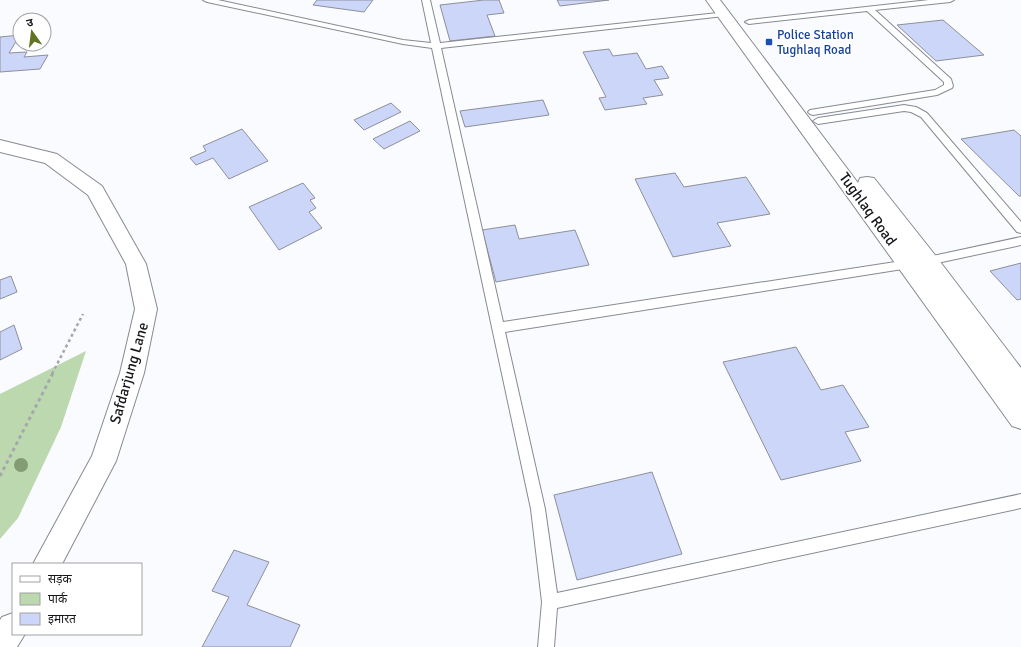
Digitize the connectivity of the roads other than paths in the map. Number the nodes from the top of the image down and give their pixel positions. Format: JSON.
{"nodes":[{"id":1,"x":206,"y":0,"type":"edge"},
{"id":2,"x":426,"y":0,"type":"edge"},
{"id":3,"x":950,"y":0,"type":"edge"},
{"id":4,"x":723,"y":5,"type":"edge"},
{"id":5,"x":869,"y":9,"type":"junction"},
{"id":6,"x":749,"y":22,"type":"junction"},
{"id":7,"x":437,"y":46,"type":"junction"},
{"id":8,"x":816,"y":116,"type":"junction"},
{"id":9,"x":0,"y":146,"type":"edge"},
{"id":10,"x":1021,"y":229,"type":"edge"},
{"id":11,"x":1021,"y":241,"type":"edge"},
{"id":12,"x":928,"y":261,"type":"junction"},
{"id":13,"x":908,"y":264,"type":"junction"},
{"id":14,"x":499,"y":328,"type":"junction"},
{"id":15,"x":1021,"y":387,"type":"edge"},
{"id":16,"x":1021,"y":418,"type":"edge"},
{"id":17,"x":1021,"y":501,"type":"edge"},
{"id":18,"x":48,"y":563,"type":"edge"},
{"id":19,"x":550,"y":602,"type":"junction"},
{"id":20,"x":12,"y":629,"type":"edge"},
{"id":21,"x":0,"y":644,"type":"edge"},
{"id":22,"x":546,"y":647,"type":"edge"}],
"edges":[{"from":1,"to":7,"type":"lane"},
{"from":2,"to":7,"type":"lane"},
{"from":3,"to":5,"type":"lane"},
{"from":4,"to":6,"type":"main road","name":"Tughlaq Road"},
{"from":4,"to":7,"type":"lane"},
{"from":4,"to":13,"type":"main road","name":"Tughlaq Road"},
{"from":5,"to":6,"type":"lane"},
{"from":5,"to":8,"type":"lane"},
{"from":6,"to":8,"type":"main road","name":"Tughlaq Road"},
{"from":7,"to":14,"type":"lane"},
{"from":8,"to":10,"type":"lane"},
{"from":8,"to":12,"type":"main road","name":"Tughlaq Road"},
{"from":9,"to":18,"type":"main road","name":"Safdarjung Lane"},
{"from":11,"to":12,"type":"lane"},
{"from":12,"to":13,"type":"lane"},
{"from":12,"to":15,"type":"main road","name":"Tughlaq Road"},
{"from":13,"to":14,"type":"lane"},
{"from":13,"to":16,"type":"main road","name":"Tughlaq Road"},
{"from":14,"to":19,"type":"lane"},
{"from":17,"to":19,"type":"lane"},
{"from":19,"to":22,"type":"lane"},
{"from":20,"to":21,"type":"main road"}]}
